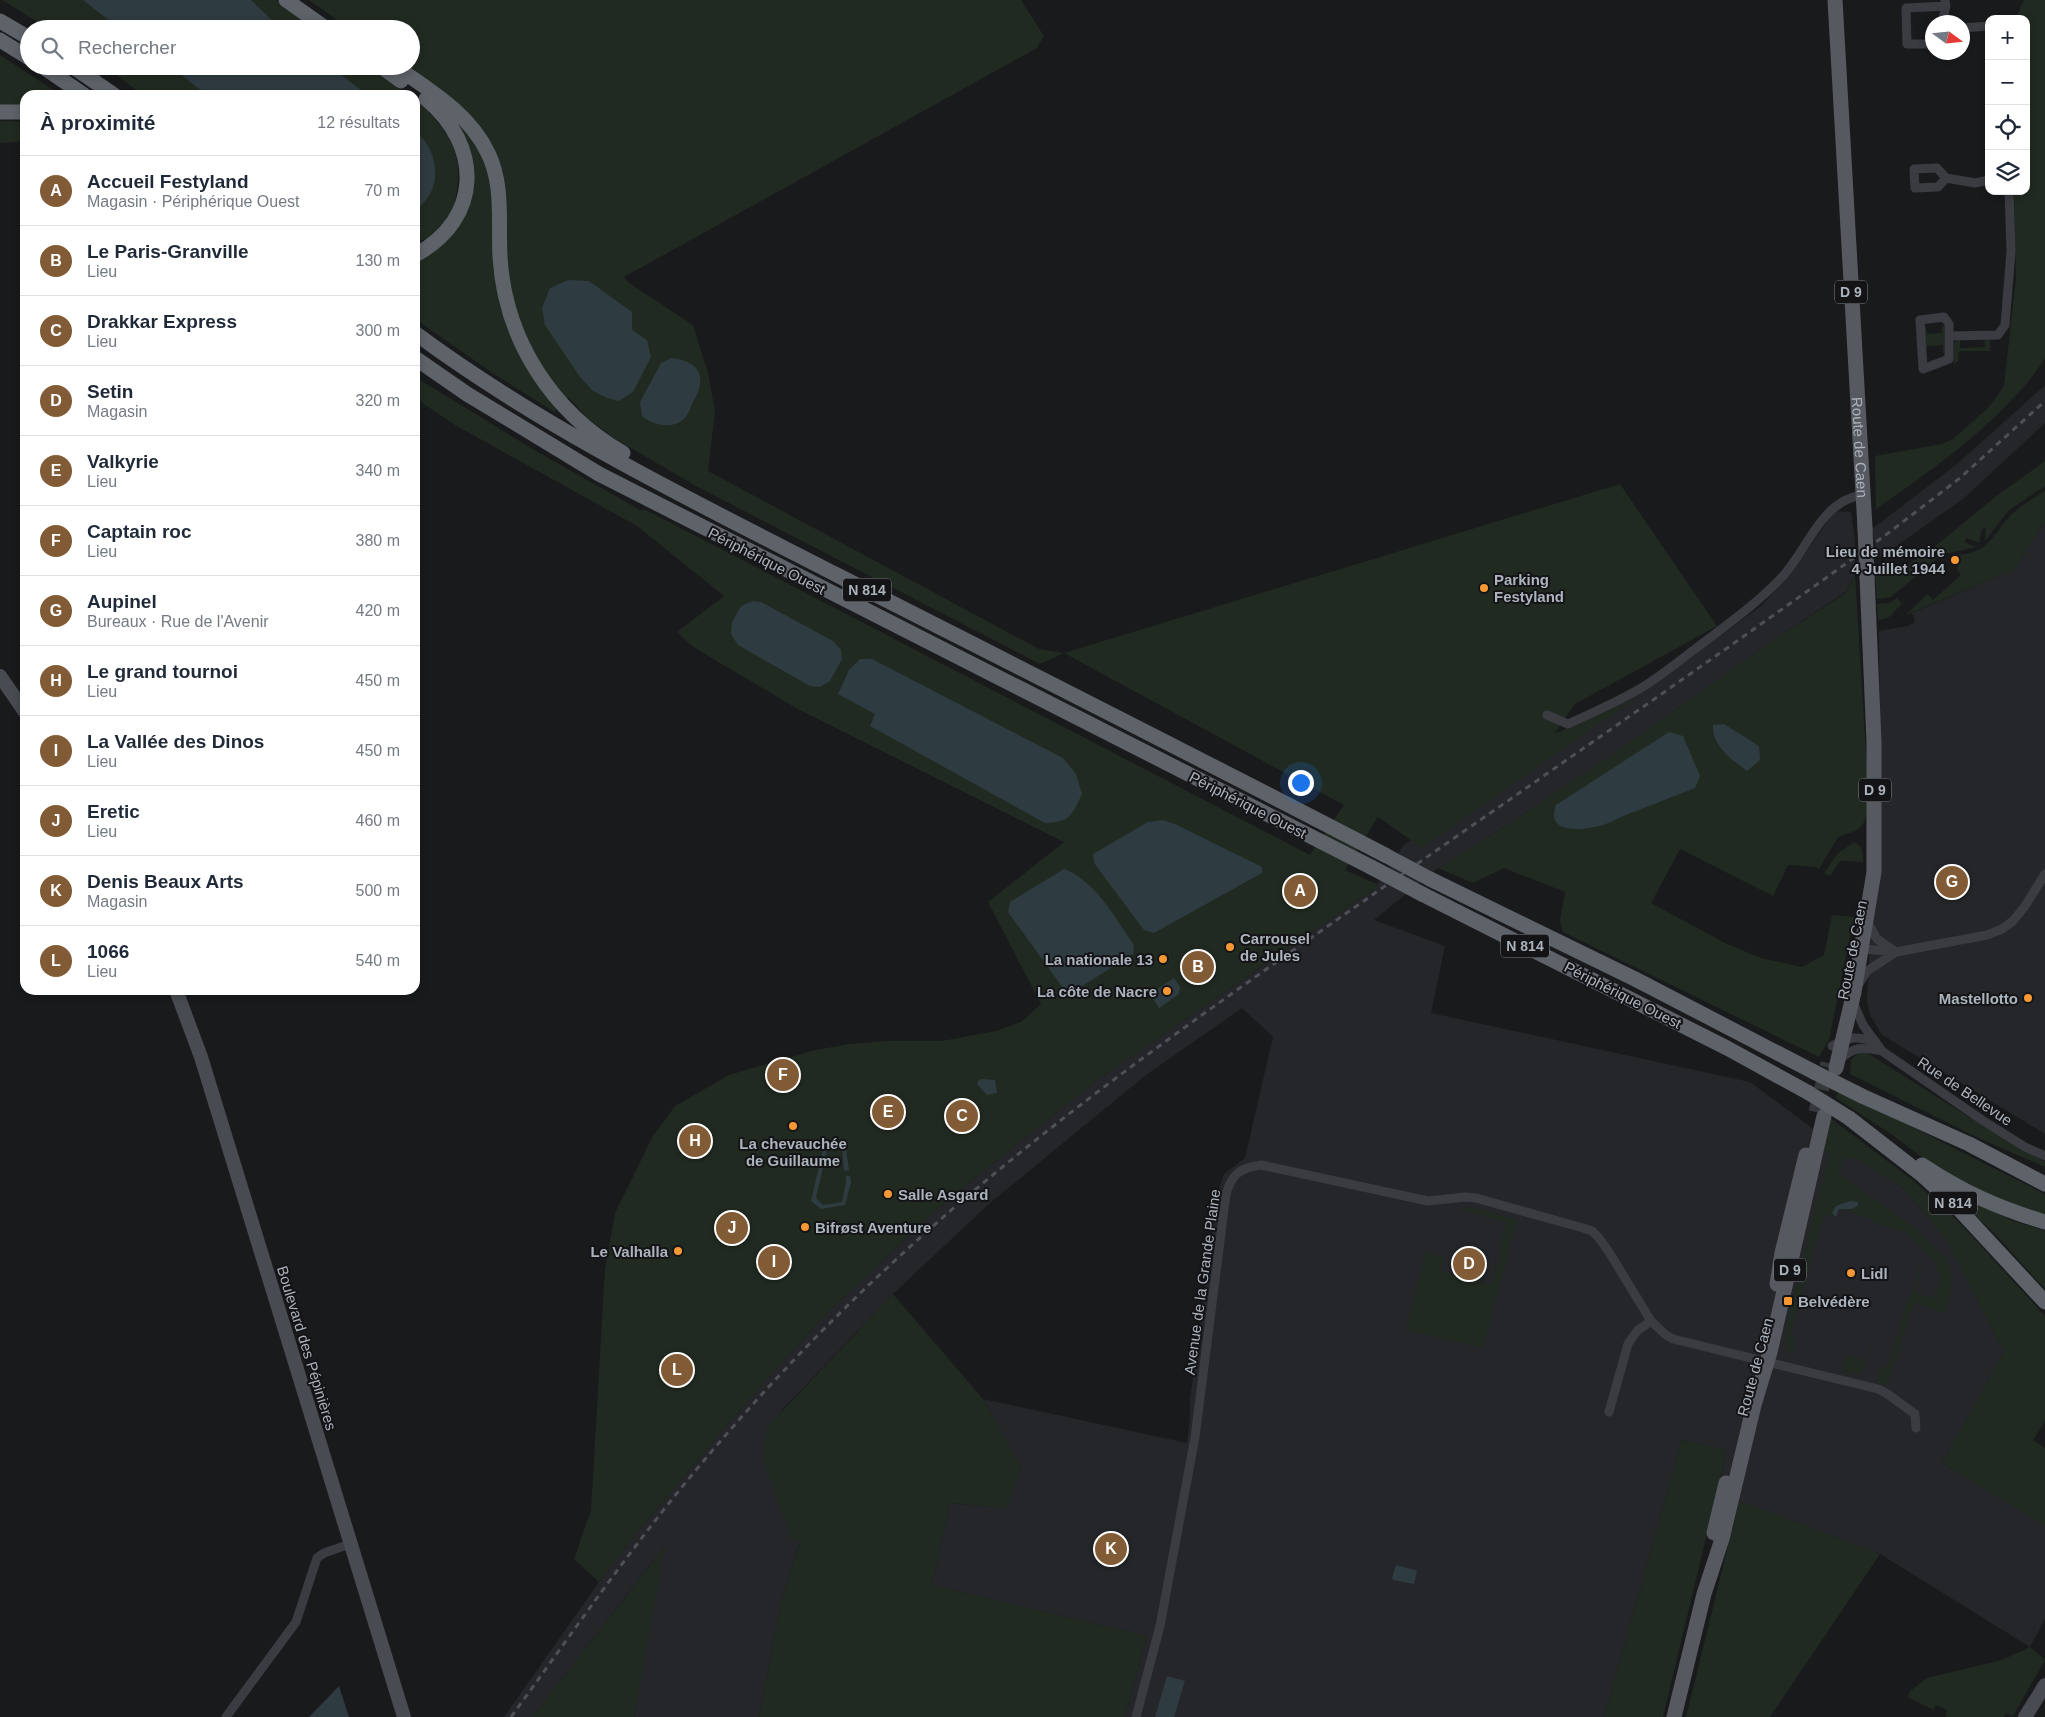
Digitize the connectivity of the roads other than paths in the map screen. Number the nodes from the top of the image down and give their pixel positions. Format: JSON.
{"nodes":[{"id":1,"x":286,"y":0,"type":"edge"},
{"id":2,"x":301,"y":0,"type":"edge"},
{"id":3,"x":1835,"y":1,"type":"edge"},
{"id":4,"x":1946,"y":3,"type":"edge"},
{"id":5,"x":314,"y":20,"type":"edge"},
{"id":6,"x":329,"y":20,"type":"edge"},
{"id":7,"x":0,"y":21,"type":"edge"},
{"id":8,"x":1985,"y":26,"type":"edge"},
{"id":9,"x":1970,"y":27,"type":"edge"},
{"id":10,"x":20,"y":33,"type":"edge"},
{"id":11,"x":0,"y":40,"type":"edge"},
{"id":12,"x":1925,"y":44,"type":"edge"},
{"id":13,"x":20,"y":52,"type":"edge"},
{"id":14,"x":55,"y":75,"type":"edge"},
{"id":15,"x":85,"y":75,"type":"edge"},
{"id":16,"x":393,"y":75,"type":"edge"},
{"id":17,"x":407,"y":75,"type":"edge"},
{"id":18,"x":77,"y":90,"type":"edge"},
{"id":19,"x":107,"y":90,"type":"edge"},
{"id":20,"x":414,"y":90,"type":"edge"},
{"id":21,"x":420,"y":94,"type":"edge"},
{"id":22,"x":0,"y":112,"type":"edge"},
{"id":23,"x":20,"y":112,"type":"edge"},
{"id":24,"x":1946,"y":178,"type":"dead end"},
{"id":25,"x":1985,"y":181,"type":"edge"},
{"id":26,"x":2009,"y":195,"type":"edge"},
{"id":27,"x":420,"y":252,"type":"edge"},
{"id":28,"x":1949,"y":336,"type":"junction"},
{"id":29,"x":420,"y":337,"type":"edge"},
{"id":30,"x":420,"y":361,"type":"edge"},
{"id":31,"x":1863,"y":495,"type":"junction"},
{"id":32,"x":726,"y":518,"type":"junction"},
{"id":33,"x":0,"y":676,"type":"edge"},
{"id":34,"x":20,"y":705,"type":"edge"},
{"id":35,"x":1547,"y":715,"type":"dead end"},
{"id":36,"x":1874,"y":838,"type":"junction"},
{"id":37,"x":2045,"y":874,"type":"edge"},
{"id":38,"x":1867,"y":921,"type":"junction"},
{"id":39,"x":1858,"y":948,"type":"junction"},
{"id":40,"x":1896,"y":952,"type":"junction"},
{"id":41,"x":178,"y":995,"type":"edge"},
{"id":42,"x":1853,"y":996,"type":"junction"},
{"id":43,"x":1877,"y":1042,"type":"junction"},
{"id":44,"x":1838,"y":1043,"type":"junction"},
{"id":45,"x":1882,"y":1052,"type":"junction"},
{"id":46,"x":1834,"y":1064,"type":"joint"},
{"id":47,"x":1849,"y":1118,"type":"junction"},
{"id":48,"x":1969,"y":1144,"type":"junction"},
{"id":49,"x":2045,"y":1156,"type":"edge"},
{"id":50,"x":2045,"y":1173,"type":"edge"},
{"id":51,"x":2045,"y":1184,"type":"edge"},
{"id":52,"x":2045,"y":1222,"type":"edge"},
{"id":53,"x":2045,"y":1302,"type":"edge"},
{"id":54,"x":1651,"y":1321,"type":"junction"},
{"id":55,"x":1762,"y":1362,"type":"junction"},
{"id":56,"x":1609,"y":1412,"type":"dead end"},
{"id":57,"x":1916,"y":1428,"type":"dead end"},
{"id":58,"x":350,"y":1544,"type":"junction"},
{"id":59,"x":2045,"y":1685,"type":"edge"},
{"id":60,"x":226,"y":1717,"type":"edge"},
{"id":61,"x":404,"y":1717,"type":"edge"},
{"id":62,"x":1136,"y":1717,"type":"edge"},
{"id":63,"x":1674,"y":1717,"type":"edge"},
{"id":64,"x":2025,"y":1717,"type":"edge"}],
"edges":[{"from":1,"to":5,"type":"highway"},
{"from":2,"to":6,"type":"highway"},
{"from":3,"to":31,"type":"main road","name":"Route de Caen","number":"D 9"},
{"from":4,"to":12,"type":"street"},
{"from":7,"to":10,"type":"highway"},
{"from":8,"to":9,"type":"street"},
{"from":11,"to":13,"type":"highway"},
{"from":14,"to":18,"type":"highway"},
{"from":15,"to":19,"type":"highway"},
{"from":16,"to":20,"type":"highway"},
{"from":17,"to":32,"type":"highway"},
{"from":21,"to":27,"type":"highway"},
{"from":22,"to":23,"type":"highway"},
{"from":24,"to":25,"type":"street"},
{"from":26,"to":28,"type":"street"},
{"from":28,"to":28,"type":"street"},
{"from":29,"to":32,"type":"highway","name":"Périphérique Ouest","number":"N 814"},
{"from":30,"to":47,"type":"highway","name":"Périphérique Ouest","number":"N 814","bridge":true},
{"from":31,"to":35,"type":"street"},
{"from":31,"to":36,"type":"main road","name":"Route de Caen","number":"D 9","bridge":true},
{"from":32,"to":48,"type":"highway","name":"Périphérique Ouest","number":"N 814","bridge":true},
{"from":33,"to":34,"type":"main road"},
{"from":36,"to":38,"type":"main road","name":"Route de Caen","number":"D 9"},
{"from":36,"to":39,"type":"main road","name":"Route de Caen","number":"D 9"},
{"from":37,"to":40,"type":"street"},
{"from":38,"to":39,"type":"main road","name":"Route de Caen","number":"D 9"},
{"from":38,"to":40,"type":"street"},
{"from":39,"to":40,"type":"street"},
{"from":39,"to":42,"type":"main road","name":"Route de Caen","number":"D 9"},
{"from":39,"to":44,"type":"main road","name":"Route de Caen","number":"D 9"},
{"from":40,"to":42,"type":"street","name":"Route de Caen"},
{"from":41,"to":58,"type":"main road","name":"Boulevard des Pépinières"},
{"from":42,"to":43,"type":"street","name":"Rue de Bellevue"},
{"from":42,"to":44,"type":"main road","name":"Route de Caen"},
{"from":43,"to":44,"type":"street"},
{"from":43,"to":45,"type":"street","name":"Rue de Bellevue"},
{"from":44,"to":46,"type":"main road","name":"Route de Caen","number":"D 9"},
{"from":45,"to":46,"type":"street","name":"Route de Caen"},
{"from":45,"to":49,"type":"street","name":"Rue de Bellevue"},
{"from":47,"to":52,"type":"highway"},
{"from":47,"to":53,"type":"highway","name":"Périphérique Ouest","number":"N 814"},
{"from":48,"to":50,"type":"highway"},
{"from":48,"to":51,"type":"highway","name":"Périphérique Ouest","number":"N 814"},
{"from":54,"to":55,"type":"street","name":"Avenue de la Grande Plaine"},
{"from":54,"to":56,"type":"street"},
{"from":54,"to":62,"type":"street","name":"Avenue de la Grande Plaine"},
{"from":55,"to":55,"type":"main road","name":"Route de Caen","number":"D 9"},
{"from":55,"to":57,"type":"street","name":"Avenue de la Grande Plaine"},
{"from":55,"to":63,"type":"main road","name":"Route de Caen","number":"D 9"},
{"from":58,"to":60,"type":"street"},
{"from":58,"to":61,"type":"main road","name":"Boulevard des Pépinières"},
{"from":59,"to":64,"type":"main road"}]}
